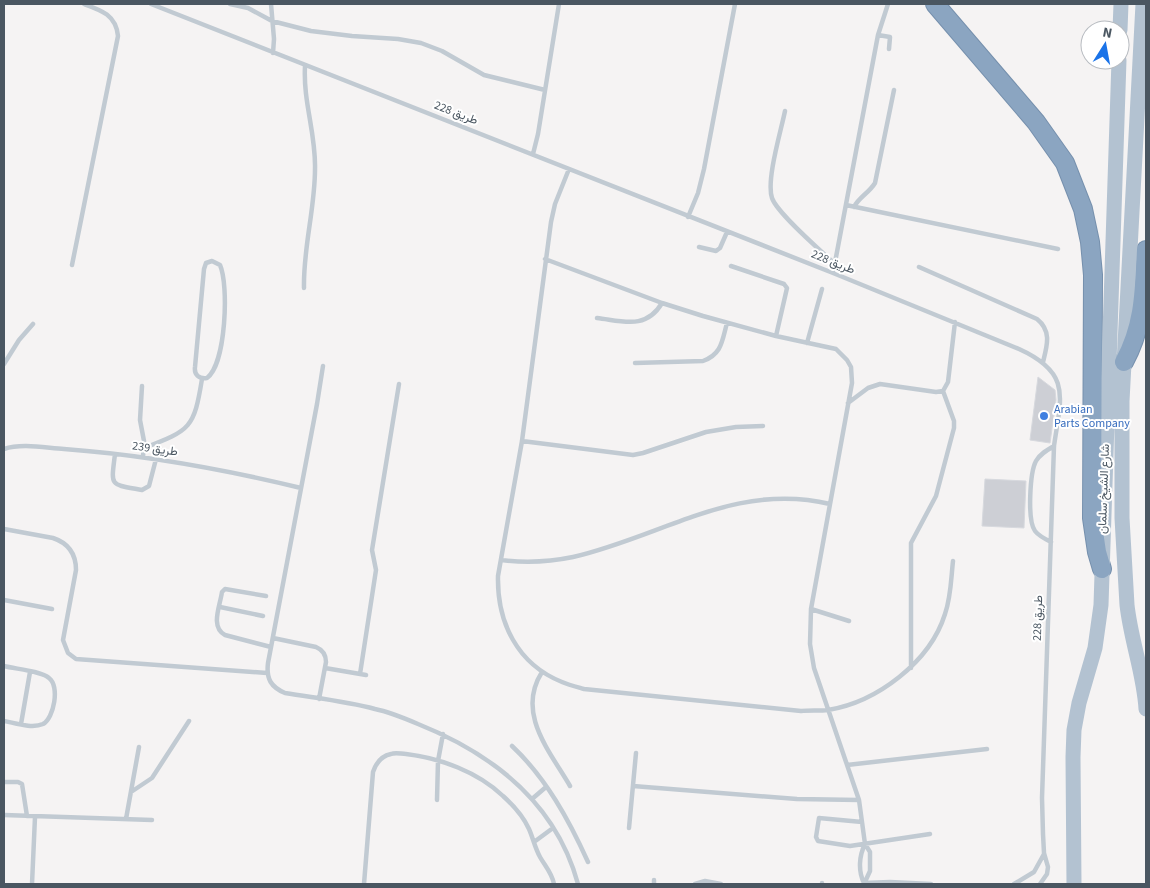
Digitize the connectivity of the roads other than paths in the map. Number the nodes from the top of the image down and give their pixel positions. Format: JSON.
{"nodes":[{"id":1,"x":84,"y":4,"type":"edge"},
{"id":2,"x":151,"y":4,"type":"edge"},
{"id":3,"x":230,"y":4,"type":"edge"},
{"id":4,"x":271,"y":4,"type":"edge"},
{"id":5,"x":558,"y":4,"type":"edge"},
{"id":6,"x":735,"y":4,"type":"edge"},
{"id":7,"x":888,"y":4,"type":"edge"},
{"id":8,"x":935,"y":4,"type":"edge"},
{"id":9,"x":1121,"y":4,"type":"edge"},
{"id":10,"x":1143,"y":4,"type":"edge"},
{"id":11,"x":1120,"y":20,"type":"edge"},
{"id":12,"x":272,"y":21,"type":"junction"},
{"id":13,"x":878,"y":35,"type":"junction"},
{"id":14,"x":890,"y":49,"type":"dead end"},
{"id":15,"x":273,"y":53,"type":"junction"},
{"id":16,"x":305,"y":66,"type":"junction"},
{"id":17,"x":1119,"y":70,"type":"edge"},
{"id":18,"x":545,"y":90,"type":"junction"},
{"id":19,"x":894,"y":90,"type":"dead end"},
{"id":20,"x":785,"y":111,"type":"dead end"},
{"id":21,"x":533,"y":154,"type":"junction"},
{"id":22,"x":569,"y":169,"type":"junction"},
{"id":23,"x":846,"y":205,"type":"junction"},
{"id":24,"x":854,"y":207,"type":"junction"},
{"id":25,"x":688,"y":217,"type":"junction"},
{"id":26,"x":727,"y":232,"type":"junction"},
{"id":27,"x":699,"y":247,"type":"dead end"},
{"id":28,"x":1058,"y":249,"type":"dead end"},
{"id":29,"x":1146,"y":250,"type":"edge"},
{"id":30,"x":545,"y":259,"type":"junction"},
{"id":31,"x":835,"y":264,"type":"junction"},
{"id":32,"x":72,"y":265,"type":"dead end"},
{"id":33,"x":731,"y":266,"type":"dead end"},
{"id":34,"x":919,"y":267,"type":"dead end"},
{"id":35,"x":833,"y":273,"type":"junction"},
{"id":36,"x":304,"y":288,"type":"dead end"},
{"id":37,"x":822,"y":289,"type":"dead end"},
{"id":38,"x":662,"y":303,"type":"junction"},
{"id":39,"x":597,"y":318,"type":"dead end"},
{"id":40,"x":955,"y":322,"type":"junction"},
{"id":41,"x":727,"y":323,"type":"junction"},
{"id":42,"x":33,"y":324,"type":"dead end"},
{"id":43,"x":776,"y":336,"type":"junction"},
{"id":44,"x":807,"y":342,"type":"junction"},
{"id":45,"x":1043,"y":362,"type":"junction"},
{"id":46,"x":1124,"y":362,"type":"junction"},
{"id":47,"x":635,"y":363,"type":"dead end"},
{"id":48,"x":4,"y":364,"type":"edge"},
{"id":49,"x":323,"y":366,"type":"dead end"},
{"id":50,"x":202,"y":378,"type":"junction"},
{"id":51,"x":399,"y":384,"type":"dead end"},
{"id":52,"x":142,"y":386,"type":"dead end"},
{"id":53,"x":943,"y":391,"type":"junction"},
{"id":54,"x":848,"y":403,"type":"junction"},
{"id":55,"x":763,"y":426,"type":"dead end"},
{"id":56,"x":522,"y":441,"type":"junction"},
{"id":57,"x":1054,"y":446,"type":"junction"},
{"id":58,"x":144,"y":448,"type":"junction"},
{"id":59,"x":4,"y":449,"type":"edge"},
{"id":60,"x":115,"y":454,"type":"junction"},
{"id":61,"x":143,"y":457,"type":"junction"},
{"id":62,"x":156,"y":459,"type":"junction"},
{"id":63,"x":301,"y":488,"type":"junction"},
{"id":64,"x":830,"y":504,"type":"junction"},
{"id":65,"x":4,"y":529,"type":"edge"},
{"id":66,"x":1051,"y":542,"type":"junction"},
{"id":67,"x":501,"y":560,"type":"junction"},
{"id":68,"x":953,"y":561,"type":"dead end"},
{"id":69,"x":1102,"y":568,"type":"junction"},
{"id":70,"x":266,"y":596,"type":"dead end"},
{"id":71,"x":4,"y":600,"type":"edge"},
{"id":72,"x":220,"y":607,"type":"junction"},
{"id":73,"x":52,"y":609,"type":"dead end"},
{"id":74,"x":810,"y":610,"type":"junction"},
{"id":75,"x":263,"y":616,"type":"dead end"},
{"id":76,"x":849,"y":621,"type":"dead end"},
{"id":77,"x":273,"y":638,"type":"junction"},
{"id":78,"x":271,"y":647,"type":"junction"},
{"id":79,"x":4,"y":666,"type":"edge"},
{"id":80,"x":325,"y":668,"type":"junction"},
{"id":81,"x":911,"y":668,"type":"junction"},
{"id":82,"x":30,"y":672,"type":"junction"},
{"id":83,"x":542,"y":672,"type":"junction"},
{"id":84,"x":267,"y":673,"type":"junction"},
{"id":85,"x":360,"y":674,"type":"junction"},
{"id":86,"x":366,"y":675,"type":"dead end"},
{"id":87,"x":319,"y":699,"type":"junction"},
{"id":88,"x":1146,"y":709,"type":"edge"},
{"id":89,"x":828,"y":710,"type":"junction"},
{"id":90,"x":4,"y":721,"type":"edge"},
{"id":91,"x":189,"y":721,"type":"dead end"},
{"id":92,"x":21,"y":724,"type":"junction"},
{"id":93,"x":443,"y":734,"type":"junction"},
{"id":94,"x":512,"y":746,"type":"dead end"},
{"id":95,"x":138,"y":747,"type":"dead end"},
{"id":96,"x":987,"y":749,"type":"dead end"},
{"id":97,"x":636,"y":753,"type":"dead end"},
{"id":98,"x":438,"y":761,"type":"junction"},
{"id":99,"x":847,"y":765,"type":"junction"},
{"id":100,"x":4,"y":782,"type":"edge"},
{"id":101,"x":570,"y":786,"type":"dead end"},
{"id":102,"x":633,"y":786,"type":"junction"},
{"id":103,"x":546,"y":787,"type":"junction"},
{"id":104,"x":131,"y":792,"type":"junction"},
{"id":105,"x":532,"y":799,"type":"junction"},
{"id":106,"x":438,"y":800,"type":"dead end"},
{"id":107,"x":859,"y":800,"type":"junction"},
{"id":108,"x":4,"y":815,"type":"edge"},
{"id":109,"x":27,"y":816,"type":"junction"},
{"id":110,"x":35,"y":816,"type":"junction"},
{"id":111,"x":126,"y":819,"type":"junction"},
{"id":112,"x":152,"y":820,"type":"dead end"},
{"id":113,"x":862,"y":822,"type":"junction"},
{"id":114,"x":553,"y":828,"type":"junction"},
{"id":115,"x":629,"y":828,"type":"dead end"},
{"id":116,"x":930,"y":834,"type":"dead end"},
{"id":117,"x":534,"y":842,"type":"junction"},
{"id":118,"x":865,"y":844,"type":"junction"},
{"id":119,"x":1044,"y":853,"type":"junction"},
{"id":120,"x":588,"y":862,"type":"dead end"},
{"id":121,"x":32,"y":884,"type":"edge"},
{"id":122,"x":364,"y":884,"type":"edge"},
{"id":123,"x":554,"y":884,"type":"edge"},
{"id":124,"x":578,"y":884,"type":"edge"},
{"id":125,"x":695,"y":884,"type":"edge"},
{"id":126,"x":721,"y":884,"type":"edge"},
{"id":127,"x":864,"y":884,"type":"edge"},
{"id":128,"x":931,"y":884,"type":"edge"},
{"id":129,"x":1014,"y":884,"type":"edge"},
{"id":130,"x":1040,"y":884,"type":"edge"},
{"id":131,"x":1074,"y":884,"type":"edge"}],
"edges":[{"from":1,"to":32,"type":"lane"},
{"from":2,"to":15,"type":"lane","name":"طريق 228"},
{"from":3,"to":12,"type":"lane"},
{"from":4,"to":12,"type":"lane"},
{"from":5,"to":18,"type":"lane"},
{"from":6,"to":25,"type":"lane"},
{"from":7,"to":13,"type":"lane"},
{"from":8,"to":69,"type":"highway"},
{"from":9,"to":11,"type":"main road"},
{"from":10,"to":46,"type":"main road","name":"شارع الشيخ سلمان"},
{"from":12,"to":15,"type":"lane"},
{"from":12,"to":18,"type":"lane"},
{"from":13,"to":14,"type":"lane"},
{"from":13,"to":23,"type":"lane"},
{"from":15,"to":16,"type":"lane","name":"طريق 228"},
{"from":16,"to":21,"type":"lane","name":"طريق 228"},
{"from":16,"to":36,"type":"lane"},
{"from":17,"to":69,"type":"main road","name":"شارع الشيخ سلمان"},
{"from":18,"to":21,"type":"lane"},
{"from":19,"to":24,"type":"lane"},
{"from":20,"to":31,"type":"lane"},
{"from":21,"to":22,"type":"lane","name":"طريق 228"},
{"from":22,"to":25,"type":"lane","name":"طريق 228"},
{"from":22,"to":30,"type":"lane"},
{"from":23,"to":24,"type":"lane"},
{"from":23,"to":31,"type":"lane"},
{"from":24,"to":28,"type":"lane"},
{"from":25,"to":26,"type":"lane","name":"طريق 228"},
{"from":26,"to":27,"type":"lane"},
{"from":26,"to":35,"type":"lane","name":"طريق 228"},
{"from":29,"to":46,"type":"highway"},
{"from":30,"to":38,"type":"lane"},
{"from":30,"to":56,"type":"lane"},
{"from":31,"to":35,"type":"lane"},
{"from":33,"to":43,"type":"lane"},
{"from":34,"to":45,"type":"lane"},
{"from":35,"to":40,"type":"lane","name":"طريق 228"},
{"from":37,"to":44,"type":"lane"},
{"from":38,"to":39,"type":"lane"},
{"from":38,"to":41,"type":"lane"},
{"from":40,"to":45,"type":"lane","name":"طريق 228"},
{"from":40,"to":53,"type":"lane"},
{"from":41,"to":43,"type":"lane"},
{"from":41,"to":47,"type":"lane"},
{"from":42,"to":48,"type":"lane"},
{"from":43,"to":44,"type":"lane"},
{"from":44,"to":54,"type":"lane"},
{"from":45,"to":57,"type":"lane","name":"طريق 228"},
{"from":46,"to":88,"type":"main road","name":"شارع الشيخ سلمان"},
{"from":49,"to":63,"type":"lane"},
{"from":50,"to":50,"type":"lane"},
{"from":50,"to":58,"type":"lane"},
{"from":51,"to":85,"type":"lane"},
{"from":52,"to":58,"type":"lane"},
{"from":53,"to":54,"type":"lane"},
{"from":53,"to":81,"type":"lane"},
{"from":54,"to":64,"type":"lane"},
{"from":55,"to":56,"type":"lane"},
{"from":56,"to":67,"type":"lane"},
{"from":57,"to":66,"type":"lane","name":"طريق 228"},
{"from":57,"to":66,"type":"lane"},
{"from":58,"to":61,"type":"lane"},
{"from":59,"to":60,"type":"lane","name":"طريق 239"},
{"from":60,"to":61,"type":"lane","name":"طريق 239"},
{"from":60,"to":62,"type":"lane"},
{"from":61,"to":62,"type":"lane","name":"طريق 239"},
{"from":62,"to":63,"type":"lane","name":"طريق 239"},
{"from":63,"to":77,"type":"lane"},
{"from":64,"to":67,"type":"lane"},
{"from":64,"to":74,"type":"lane"},
{"from":65,"to":84,"type":"lane"},
{"from":66,"to":119,"type":"lane","name":"طريق 228"},
{"from":67,"to":83,"type":"lane"},
{"from":68,"to":81,"type":"lane"},
{"from":69,"to":131,"type":"main road","name":"شارع الشيخ سلمان"},
{"from":70,"to":72,"type":"lane"},
{"from":71,"to":73,"type":"lane"},
{"from":72,"to":75,"type":"lane"},
{"from":72,"to":78,"type":"lane"},
{"from":74,"to":76,"type":"lane"},
{"from":74,"to":89,"type":"lane"},
{"from":77,"to":78,"type":"lane"},
{"from":77,"to":80,"type":"lane"},
{"from":78,"to":84,"type":"lane"},
{"from":79,"to":82,"type":"lane"},
{"from":80,"to":85,"type":"lane"},
{"from":80,"to":87,"type":"lane"},
{"from":81,"to":89,"type":"lane"},
{"from":82,"to":92,"type":"lane"},
{"from":82,"to":92,"type":"lane"},
{"from":83,"to":89,"type":"lane"},
{"from":83,"to":101,"type":"lane"},
{"from":84,"to":87,"type":"lane"},
{"from":85,"to":86,"type":"lane"},
{"from":87,"to":93,"type":"lane"},
{"from":89,"to":99,"type":"lane"},
{"from":90,"to":92,"type":"lane"},
{"from":91,"to":104,"type":"lane"},
{"from":93,"to":98,"type":"lane"},
{"from":93,"to":105,"type":"lane"},
{"from":94,"to":103,"type":"lane"},
{"from":95,"to":104,"type":"lane"},
{"from":96,"to":99,"type":"lane"},
{"from":97,"to":102,"type":"lane"},
{"from":98,"to":106,"type":"lane"},
{"from":98,"to":117,"type":"lane"},
{"from":98,"to":122,"type":"lane"},
{"from":99,"to":107,"type":"lane"},
{"from":100,"to":109,"type":"lane"},
{"from":102,"to":107,"type":"lane"},
{"from":102,"to":115,"type":"lane"},
{"from":103,"to":105,"type":"lane"},
{"from":103,"to":120,"type":"lane"},
{"from":104,"to":111,"type":"lane"},
{"from":105,"to":114,"type":"lane"},
{"from":107,"to":113,"type":"lane"},
{"from":108,"to":109,"type":"lane"},
{"from":109,"to":110,"type":"lane"},
{"from":110,"to":111,"type":"lane"},
{"from":110,"to":121,"type":"lane"},
{"from":111,"to":112,"type":"lane"},
{"from":113,"to":118,"type":"lane"},
{"from":113,"to":118,"type":"lane"},
{"from":114,"to":117,"type":"lane"},
{"from":114,"to":124,"type":"lane"},
{"from":116,"to":118,"type":"lane"},
{"from":117,"to":123,"type":"lane"},
{"from":118,"to":127,"type":"lane"},
{"from":118,"to":127,"type":"lane"},
{"from":119,"to":129,"type":"lane"},
{"from":119,"to":130,"type":"lane","name":"طريق 228"},
{"from":125,"to":126,"type":"lane"},
{"from":127,"to":128,"type":"lane"}]}
